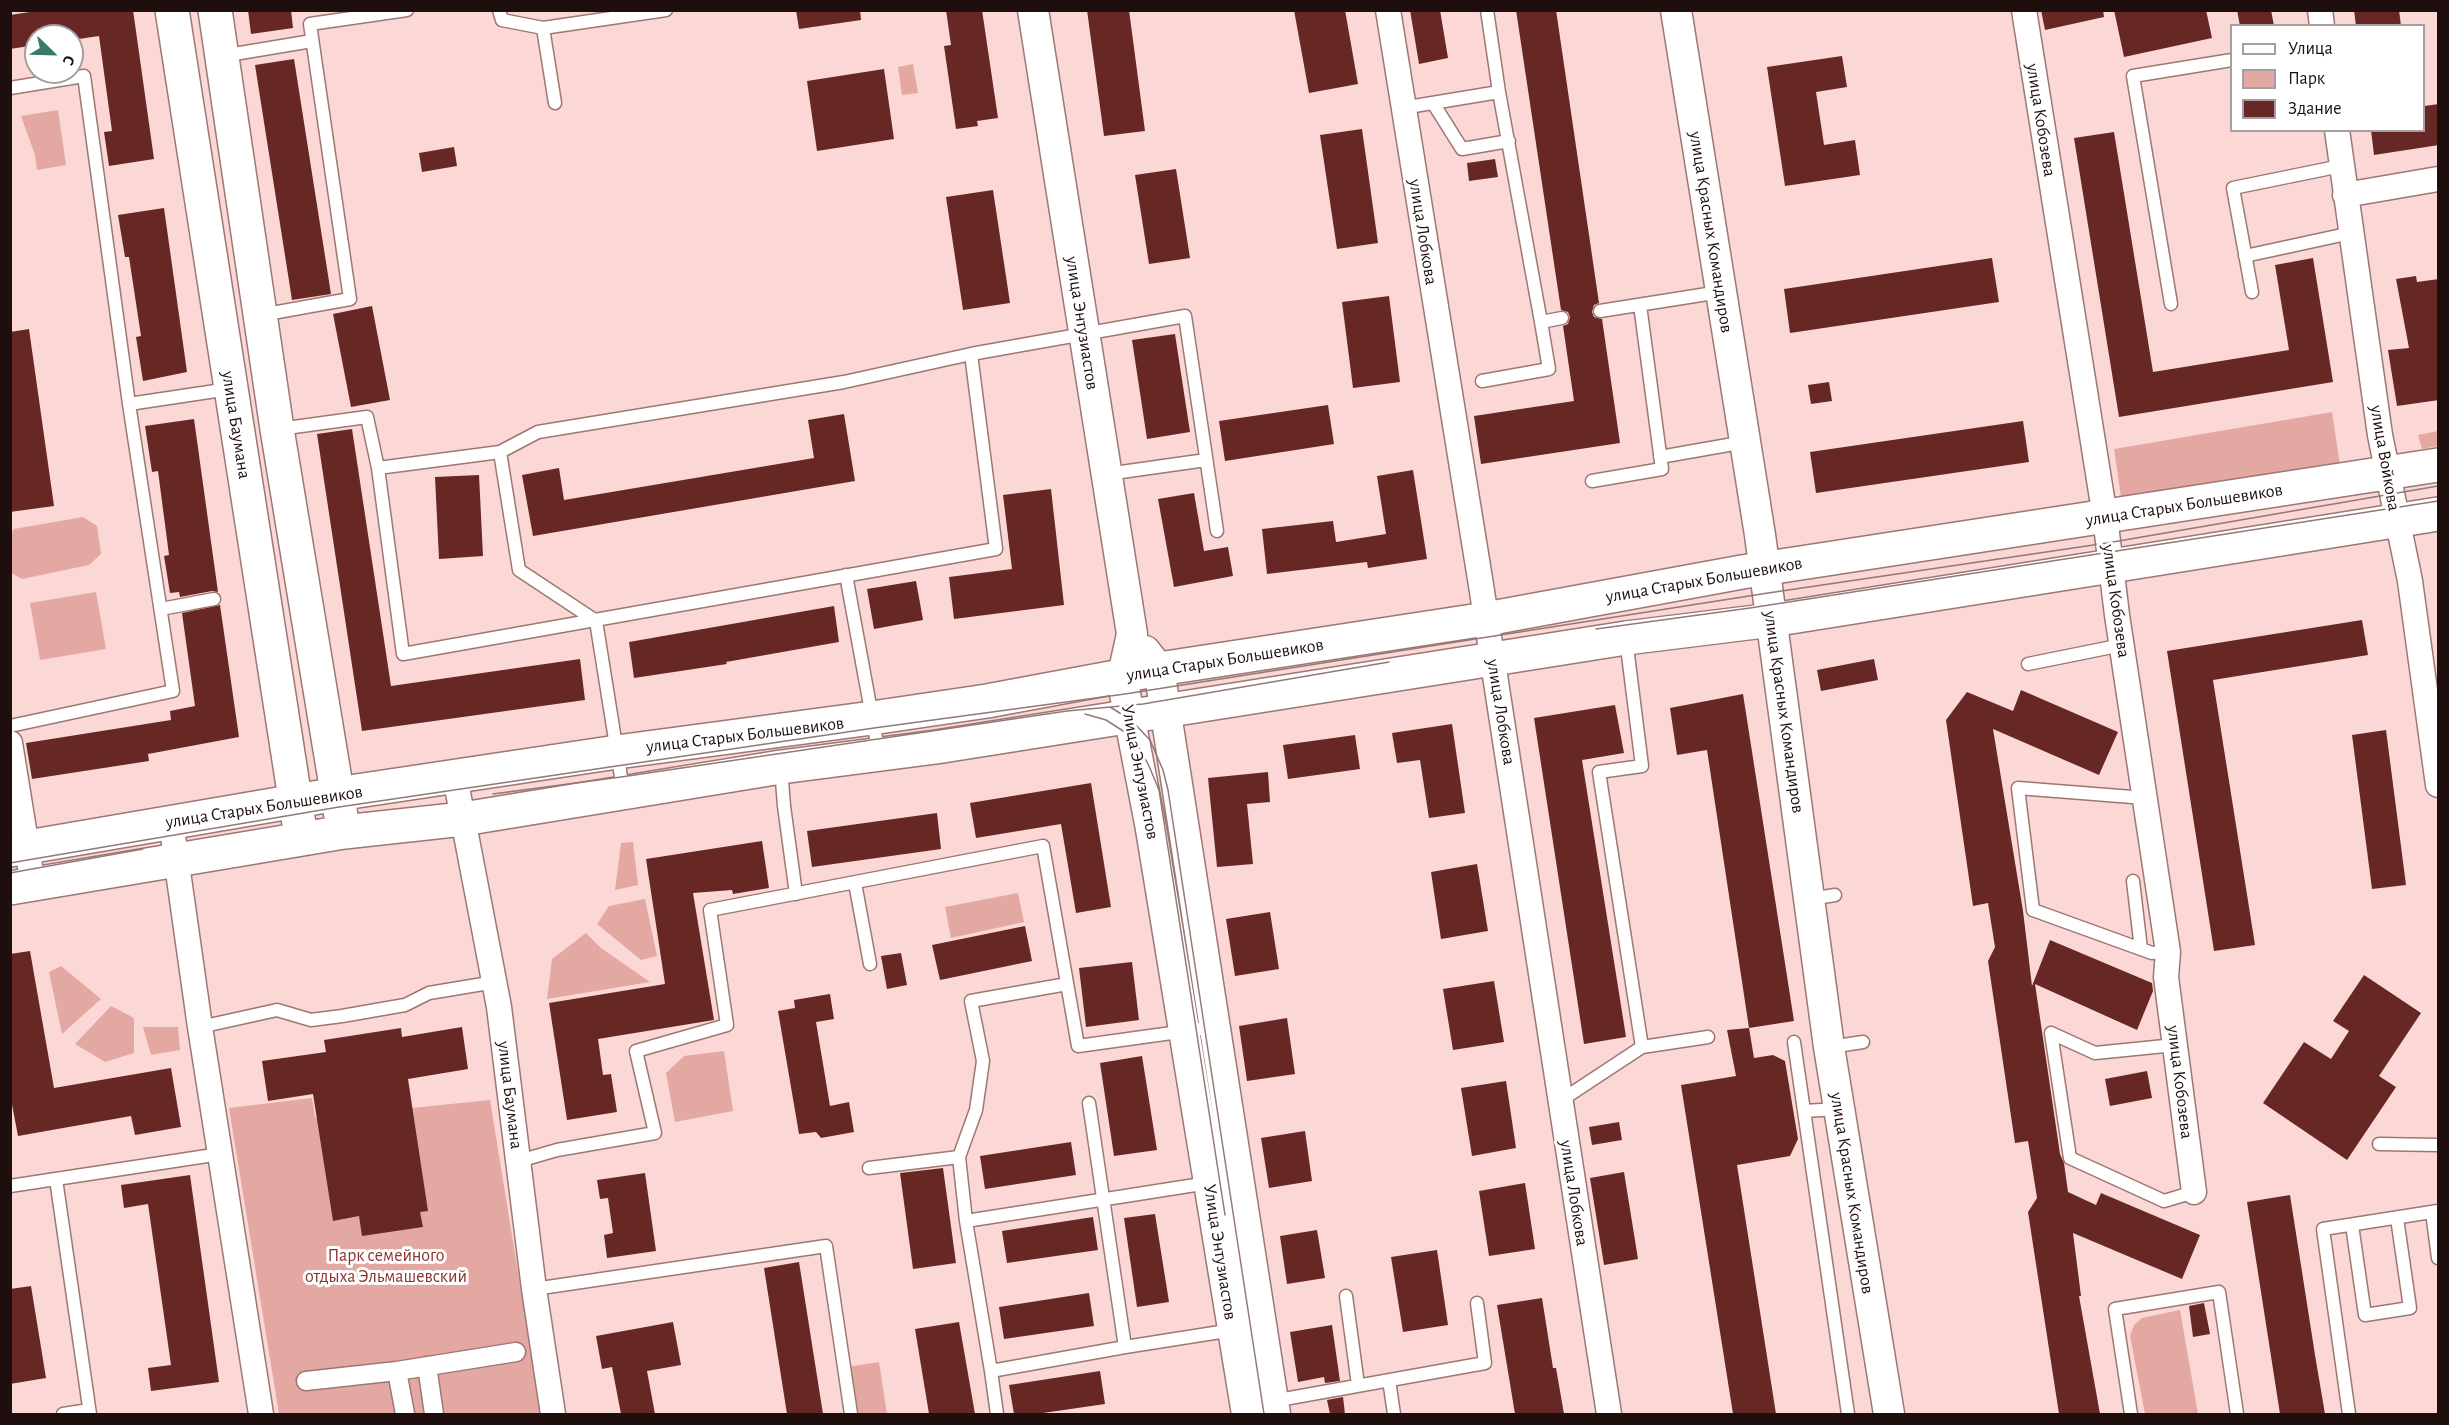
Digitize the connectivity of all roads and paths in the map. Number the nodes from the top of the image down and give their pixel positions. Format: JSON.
{"nodes":[{"id":1,"x":172,"y":10,"type":"edge"},
{"id":2,"x":215,"y":10,"type":"edge"},
{"id":3,"x":407,"y":10,"type":"edge"},
{"id":4,"x":499,"y":10,"type":"edge"},
{"id":5,"x":666,"y":10,"type":"edge"},
{"id":6,"x":1033,"y":10,"type":"edge"},
{"id":7,"x":1388,"y":10,"type":"edge"},
{"id":8,"x":1487,"y":10,"type":"edge"},
{"id":9,"x":1676,"y":10,"type":"edge"},
{"id":10,"x":2024,"y":10,"type":"edge"},
{"id":11,"x":543,"y":28,"type":"junction"},
{"id":12,"x":312,"y":41,"type":"junction"},
{"id":13,"x":222,"y":56,"type":"junction"},
{"id":14,"x":2230,"y":60,"type":"edge"},
{"id":15,"x":10,"y":88,"type":"edge"},
{"id":16,"x":1499,"y":92,"type":"junction"},
{"id":17,"x":555,"y":103,"type":"dead end"},
{"id":18,"x":1433,"y":103,"type":"junction"},
{"id":19,"x":1402,"y":108,"type":"junction"},
{"id":20,"x":2337,"y":132,"type":"edge"},
{"id":21,"x":1509,"y":141,"type":"junction"},
{"id":22,"x":2342,"y":166,"type":"junction"},
{"id":23,"x":2439,"y":179,"type":"edge"},
{"id":24,"x":2345,"y":195,"type":"junction"},
{"id":25,"x":2351,"y":233,"type":"junction"},
{"id":26,"x":2245,"y":256,"type":"junction"},
{"id":27,"x":1720,"y":292,"type":"junction"},
{"id":28,"x":2252,"y":292,"type":"dead end"},
{"id":29,"x":2170,"y":304,"type":"dead end"},
{"id":30,"x":1640,"y":305,"type":"junction"},
{"id":31,"x":1600,"y":311,"type":"dead end"},
{"id":32,"x":260,"y":315,"type":"junction"},
{"id":33,"x":1562,"y":318,"type":"dead end"},
{"id":34,"x":1541,"y":322,"type":"junction"},
{"id":35,"x":1084,"y":333,"type":"junction"},
{"id":36,"x":971,"y":354,"type":"junction"},
{"id":37,"x":1482,"y":381,"type":"dead end"},
{"id":38,"x":230,"y":389,"type":"junction"},
{"id":39,"x":129,"y":404,"type":"junction"},
{"id":40,"x":277,"y":429,"type":"junction"},
{"id":41,"x":1745,"y":442,"type":"junction"},
{"id":42,"x":500,"y":452,"type":"junction"},
{"id":43,"x":1660,"y":457,"type":"junction"},
{"id":44,"x":1206,"y":460,"type":"junction"},
{"id":45,"x":2439,"y":465,"type":"edge"},
{"id":46,"x":378,"y":468,"type":"junction"},
{"id":47,"x":2387,"y":473,"type":"junction"},
{"id":48,"x":1106,"y":474,"type":"junction"},
{"id":49,"x":1592,"y":481,"type":"dead end"},
{"id":50,"x":2439,"y":514,"type":"edge"},
{"id":51,"x":2105,"y":517,"type":"junction"},
{"id":52,"x":2397,"y":522,"type":"junction"},
{"id":53,"x":1217,"y":531,"type":"dead end"},
{"id":54,"x":2111,"y":566,"type":"junction"},
{"id":55,"x":1764,"y":568,"type":"junction"},
{"id":56,"x":846,"y":575,"type":"junction"},
{"id":57,"x":214,"y":599,"type":"dead end"},
{"id":58,"x":160,"y":609,"type":"junction"},
{"id":59,"x":1486,"y":619,"type":"junction"},
{"id":60,"x":1772,"y":620,"type":"junction"},
{"id":61,"x":597,"y":621,"type":"junction"},
{"id":62,"x":1132,"y":634,"type":"junction"},
{"id":63,"x":1626,"y":638,"type":"junction"},
{"id":64,"x":2122,"y":645,"type":"junction"},
{"id":65,"x":1492,"y":659,"type":"junction"},
{"id":66,"x":2028,"y":664,"type":"dead end"},
{"id":67,"x":1159,"y":669,"type":"junction"},
{"id":68,"x":1123,"y":675,"type":"junction"},
{"id":69,"x":1166,"y":711,"type":"junction"},
{"id":70,"x":1130,"y":717,"type":"junction"},
{"id":71,"x":10,"y":726,"type":"edge"},
{"id":72,"x":874,"y":728,"type":"junction"},
{"id":73,"x":10,"y":743,"type":"edge"},
{"id":74,"x":619,"y":764,"type":"junction"},
{"id":75,"x":781,"y":767,"type":"junction"},
{"id":76,"x":455,"y":777,"type":"junction"},
{"id":77,"x":2439,"y":785,"type":"edge"},
{"id":78,"x":337,"y":794,"type":"junction"},
{"id":79,"x":2145,"y":798,"type":"junction"},
{"id":80,"x":295,"y":801,"type":"junction"},
{"id":81,"x":463,"y":819,"type":"junction"},
{"id":82,"x":171,"y":822,"type":"junction"},
{"id":83,"x":344,"y":832,"type":"junction"},
{"id":84,"x":302,"y":840,"type":"junction"},
{"id":85,"x":19,"y":849,"type":"edge"},
{"id":86,"x":176,"y":861,"type":"junction"},
{"id":87,"x":2133,"y":881,"type":"dead end"},
{"id":88,"x":855,"y":883,"type":"junction"},
{"id":89,"x":22,"y":886,"type":"edge"},
{"id":90,"x":796,"y":894,"type":"junction"},
{"id":91,"x":2141,"y":949,"type":"junction"},
{"id":92,"x":2168,"y":952,"type":"junction"},
{"id":93,"x":870,"y":964,"type":"dead end"},
{"id":94,"x":495,"y":982,"type":"junction"},
{"id":95,"x":1067,"y":984,"type":"junction"},
{"id":96,"x":200,"y":1027,"type":"junction"},
{"id":97,"x":1215,"y":1027,"type":"junction"},
{"id":98,"x":1184,"y":1031,"type":"junction"},
{"id":99,"x":1707,"y":1037,"type":"dead end"},
{"id":100,"x":1794,"y":1042,"type":"dead end"},
{"id":101,"x":1863,"y":1042,"type":"dead end"},
{"id":102,"x":2175,"y":1044,"type":"junction"},
{"id":103,"x":1642,"y":1047,"type":"junction"},
{"id":104,"x":1829,"y":1047,"type":"junction"},
{"id":105,"x":1559,"y":1101,"type":"junction"},
{"id":106,"x":1089,"y":1104,"type":"dead end"},
{"id":107,"x":1838,"y":1109,"type":"junction"},
{"id":108,"x":1804,"y":1112,"type":"junction"},
{"id":109,"x":2379,"y":1144,"type":"dead end"},
{"id":110,"x":2439,"y":1145,"type":"edge"},
{"id":111,"x":220,"y":1154,"type":"junction"},
{"id":112,"x":959,"y":1157,"type":"junction"},
{"id":113,"x":519,"y":1161,"type":"junction"},
{"id":114,"x":869,"y":1168,"type":"dead end"},
{"id":115,"x":56,"y":1179,"type":"junction"},
{"id":116,"x":1209,"y":1183,"type":"junction"},
{"id":117,"x":10,"y":1186,"type":"edge"},
{"id":118,"x":2194,"y":1192,"type":"joint"},
{"id":119,"x":1104,"y":1200,"type":"junction"},
{"id":120,"x":2435,"y":1212,"type":"edge"},
{"id":121,"x":2397,"y":1218,"type":"junction"},
{"id":122,"x":966,"y":1221,"type":"junction"},
{"id":123,"x":2352,"y":1225,"type":"junction"},
{"id":124,"x":2439,"y":1258,"type":"edge"},
{"id":125,"x":534,"y":1289,"type":"junction"},
{"id":126,"x":1346,"y":1296,"type":"dead end"},
{"id":127,"x":1477,"y":1303,"type":"dead end"},
{"id":128,"x":1233,"y":1330,"type":"junction"},
{"id":129,"x":1125,"y":1347,"type":"junction"},
{"id":130,"x":516,"y":1352,"type":"dead end"},
{"id":131,"x":427,"y":1366,"type":"junction"},
{"id":132,"x":397,"y":1371,"type":"junction"},
{"id":133,"x":991,"y":1371,"type":"junction"},
{"id":134,"x":1389,"y":1380,"type":"junction"},
{"id":135,"x":306,"y":1381,"type":"dead end"},
{"id":136,"x":1358,"y":1385,"type":"junction"},
{"id":137,"x":1259,"y":1407,"type":"edge"},
{"id":138,"x":90,"y":1412,"type":"edge"},
{"id":139,"x":63,"y":1414,"type":"edge"},
{"id":140,"x":261,"y":1414,"type":"edge"},
{"id":141,"x":405,"y":1414,"type":"edge"},
{"id":142,"x":434,"y":1414,"type":"edge"},
{"id":143,"x":554,"y":1414,"type":"edge"},
{"id":144,"x":851,"y":1414,"type":"edge"},
{"id":145,"x":997,"y":1414,"type":"edge"},
{"id":146,"x":1394,"y":1414,"type":"edge"},
{"id":147,"x":1609,"y":1414,"type":"edge"},
{"id":148,"x":1848,"y":1414,"type":"edge"},
{"id":149,"x":1888,"y":1414,"type":"edge"},
{"id":150,"x":2131,"y":1414,"type":"edge"},
{"id":151,"x":2237,"y":1414,"type":"edge"},
{"id":152,"x":2349,"y":1414,"type":"edge"}],
"edges":[{"from":1,"to":38,"type":"main road","name":"улица Баумана"},
{"from":2,"to":13,"type":"main road"},
{"from":3,"to":12,"type":"lane"},
{"from":4,"to":11,"type":"lane"},
{"from":5,"to":11,"type":"lane"},
{"from":6,"to":35,"type":"street","name":"улица Энтузиастов"},
{"from":7,"to":19,"type":"street","name":"улица Лобкова"},
{"from":8,"to":16,"type":"lane"},
{"from":9,"to":27,"type":"street","name":"улица Красных Командиров"},
{"from":10,"to":51,"type":"street","name":"улица Кобозева"},
{"from":11,"to":17,"type":"lane"},
{"from":12,"to":13,"type":"lane"},
{"from":12,"to":32,"type":"lane"},
{"from":13,"to":32,"type":"main road"},
{"from":14,"to":29,"type":"lane"},
{"from":15,"to":39,"type":"lane"},
{"from":16,"to":18,"type":"lane"},
{"from":16,"to":21,"type":"lane"},
{"from":18,"to":19,"type":"lane"},
{"from":18,"to":21,"type":"lane"},
{"from":19,"to":59,"type":"street","name":"улица Лобкова"},
{"from":20,"to":22,"type":"street","name":"улица Войкова"},
{"from":21,"to":34,"type":"lane"},
{"from":22,"to":24,"type":"street","name":"улица Войкова"},
{"from":22,"to":26,"type":"lane"},
{"from":23,"to":24,"type":"street"},
{"from":24,"to":25,"type":"street","name":"улица Войкова"},
{"from":25,"to":26,"type":"lane"},
{"from":25,"to":47,"type":"street","name":"улица Войкова"},
{"from":26,"to":28,"type":"lane"},
{"from":27,"to":30,"type":"lane"},
{"from":27,"to":41,"type":"street","name":"улица Красных Командиров"},
{"from":30,"to":31,"type":"lane"},
{"from":30,"to":43,"type":"lane"},
{"from":32,"to":40,"type":"main road"},
{"from":33,"to":34,"type":"lane"},
{"from":34,"to":37,"type":"lane"},
{"from":35,"to":36,"type":"lane"},
{"from":35,"to":44,"type":"lane"},
{"from":35,"to":48,"type":"street","name":"улица Энтузиастов"},
{"from":36,"to":42,"type":"lane"},
{"from":36,"to":56,"type":"lane"},
{"from":38,"to":39,"type":"lane"},
{"from":38,"to":80,"type":"main road","name":"улица Баумана"},
{"from":39,"to":58,"type":"lane"},
{"from":40,"to":46,"type":"lane"},
{"from":40,"to":78,"type":"main road"},
{"from":41,"to":43,"type":"lane"},
{"from":41,"to":55,"type":"street","name":"улица Красных Командиров"},
{"from":42,"to":46,"type":"lane"},
{"from":42,"to":61,"type":"lane"},
{"from":43,"to":49,"type":"lane"},
{"from":44,"to":48,"type":"lane"},
{"from":44,"to":53,"type":"lane"},
{"from":45,"to":47,"type":"main road","name":"улица Старых Большевиков"},
{"from":46,"to":61,"type":"lane"},
{"from":47,"to":51,"type":"main road","name":"улица Старых Большевиков"},
{"from":47,"to":52,"type":"street","name":"улица Войкова"},
{"from":48,"to":62,"type":"street","name":"улица Энтузиастов"},
{"from":50,"to":52,"type":"main road","name":"улица Старых Большевиков"},
{"from":51,"to":54,"type":"street","name":"улица Кобозева"},
{"from":51,"to":55,"type":"main road","name":"улица Старых Большевиков"},
{"from":52,"to":54,"type":"main road","name":"улица Старых Большевиков"},
{"from":52,"to":77,"type":"street","name":"улица Войкова"},
{"from":54,"to":60,"type":"main road","name":"улица Старых Большевиков"},
{"from":54,"to":64,"type":"street","name":"улица Кобозева"},
{"from":55,"to":59,"type":"main road","name":"улица Старых Большевиков"},
{"from":55,"to":60,"type":"street","name":"улица Красных Командиров"},
{"from":56,"to":61,"type":"lane"},
{"from":56,"to":72,"type":"lane"},
{"from":57,"to":58,"type":"lane"},
{"from":58,"to":71,"type":"lane"},
{"from":59,"to":65,"type":"street","name":"улица Лобкова"},
{"from":59,"to":67,"type":"main road","name":"улица Старых Большевиков"},
{"from":60,"to":63,"type":"main road","name":"улица Старых Большевиков"},
{"from":60,"to":104,"type":"street","name":"улица Красных Командиров"},
{"from":61,"to":74,"type":"lane"},
{"from":62,"to":67,"type":"street","name":"Улица Энтузиастов"},
{"from":62,"to":68,"type":"street","name":"Улица Энтузиастов"},
{"from":63,"to":65,"type":"main road","name":"улица Старых Большевиков"},
{"from":63,"to":103,"type":"lane"},
{"from":64,"to":66,"type":"lane"},
{"from":64,"to":79,"type":"street","name":"улица Кобозева"},
{"from":65,"to":69,"type":"main road","name":"улица Старых Большевиков"},
{"from":65,"to":105,"type":"street","name":"улица Лобкова"},
{"from":67,"to":68,"type":"main road","name":"улица Старых Большевиков"},
{"from":67,"to":69,"type":"street","name":"Улица Энтузиастов"},
{"from":68,"to":70,"type":"street","name":"Улица Энтузиастов"},
{"from":68,"to":72,"type":"main road","name":"улица Старых Большевиков"},
{"from":69,"to":70,"type":"main road","name":"улица Старых Большевиков"},
{"from":69,"to":97,"type":"street","name":"Улица Энтузиастов"},
{"from":70,"to":75,"type":"main road","name":"улица Старых Большевиков"},
{"from":70,"to":98,"type":"street","name":"Улица Энтузиастов"},
{"from":72,"to":74,"type":"main road","name":"улица Старых Большевиков"},
{"from":73,"to":85,"type":"street"},
{"from":74,"to":76,"type":"main road","name":"улица Старых Большевиков"},
{"from":75,"to":81,"type":"main road","name":"улица Старых Большевиков"},
{"from":75,"to":90,"type":"lane"},
{"from":76,"to":78,"type":"main road","name":"улица Старых Большевиков"},
{"from":76,"to":81,"type":"street","name":"улица Баумана"},
{"from":78,"to":80,"type":"main road","name":"улица Старых Большевиков"},
{"from":78,"to":83,"type":"main road"},
{"from":79,"to":91,"type":"lane"},
{"from":79,"to":92,"type":"street","name":"улица Кобозева"},
{"from":80,"to":82,"type":"main road","name":"улица Старых Большевиков"},
{"from":80,"to":84,"type":"main road","name":"улица Баумана"},
{"from":81,"to":83,"type":"main road","name":"улица Старых Большевиков"},
{"from":81,"to":94,"type":"street","name":"улица Баумана"},
{"from":82,"to":85,"type":"main road","name":"улица Старых Большевиков"},
{"from":82,"to":86,"type":"street"},
{"from":83,"to":84,"type":"main road","name":"улица Старых Большевиков"},
{"from":84,"to":86,"type":"main road","name":"улица Старых Большевиков"},
{"from":85,"to":89,"type":"street"},
{"from":86,"to":89,"type":"main road","name":"улица Старых Большевиков"},
{"from":86,"to":96,"type":"street"},
{"from":87,"to":91,"type":"lane"},
{"from":88,"to":90,"type":"lane"},
{"from":88,"to":93,"type":"lane"},
{"from":88,"to":95,"type":"lane"},
{"from":90,"to":113,"type":"lane"},
{"from":91,"to":92,"type":"lane"},
{"from":92,"to":102,"type":"street","name":"улица Кобозева"},
{"from":94,"to":96,"type":"lane"},
{"from":94,"to":113,"type":"street","name":"улица Баумана"},
{"from":95,"to":98,"type":"lane"},
{"from":95,"to":112,"type":"lane"},
{"from":96,"to":111,"type":"street"},
{"from":97,"to":98,"type":"lane"},
{"from":97,"to":137,"type":"street","name":"Улица Энтузиастов"},
{"from":98,"to":116,"type":"street","name":"Улица Энтузиастов"},
{"from":99,"to":103,"type":"lane"},
{"from":100,"to":108,"type":"lane"},
{"from":101,"to":104,"type":"lane"},
{"from":102,"to":118,"type":"street","name":"улица Кобозева"},
{"from":102,"to":118,"type":"lane"},
{"from":103,"to":105,"type":"lane"},
{"from":104,"to":107,"type":"street","name":"улица Красных Командиров"},
{"from":105,"to":147,"type":"street","name":"улица Лобкова"},
{"from":106,"to":119,"type":"lane"},
{"from":107,"to":108,"type":"lane"},
{"from":107,"to":149,"type":"street","name":"улица Красных Командиров"},
{"from":108,"to":148,"type":"lane"},
{"from":109,"to":110,"type":"lane"},
{"from":111,"to":115,"type":"lane"},
{"from":111,"to":140,"type":"street"},
{"from":112,"to":114,"type":"lane"},
{"from":112,"to":122,"type":"lane"},
{"from":113,"to":125,"type":"street","name":"улица Баумана"},
{"from":115,"to":117,"type":"lane"},
{"from":115,"to":138,"type":"lane"},
{"from":116,"to":119,"type":"lane"},
{"from":116,"to":128,"type":"street","name":"Улица Энтузиастов"},
{"from":119,"to":122,"type":"lane"},
{"from":119,"to":129,"type":"lane"},
{"from":120,"to":121,"type":"lane"},
{"from":120,"to":124,"type":"lane"},
{"from":121,"to":123,"type":"lane"},
{"from":121,"to":123,"type":"lane"},
{"from":122,"to":133,"type":"lane"},
{"from":123,"to":152,"type":"lane"},
{"from":125,"to":143,"type":"street","name":"улица Баумана"},
{"from":125,"to":144,"type":"lane"},
{"from":126,"to":136,"type":"lane"},
{"from":127,"to":134,"type":"lane"},
{"from":128,"to":129,"type":"lane"},
{"from":128,"to":137,"type":"street","name":"Улица Энтузиастов"},
{"from":129,"to":133,"type":"lane"},
{"from":130,"to":131,"type":"street"},
{"from":131,"to":132,"type":"street"},
{"from":131,"to":142,"type":"street"},
{"from":132,"to":135,"type":"street"},
{"from":132,"to":141,"type":"street"},
{"from":133,"to":145,"type":"lane"},
{"from":134,"to":136,"type":"lane"},
{"from":134,"to":146,"type":"lane"},
{"from":136,"to":137,"type":"lane"},
{"from":138,"to":139,"type":"lane"},
{"from":150,"to":151,"type":"lane"}]}
